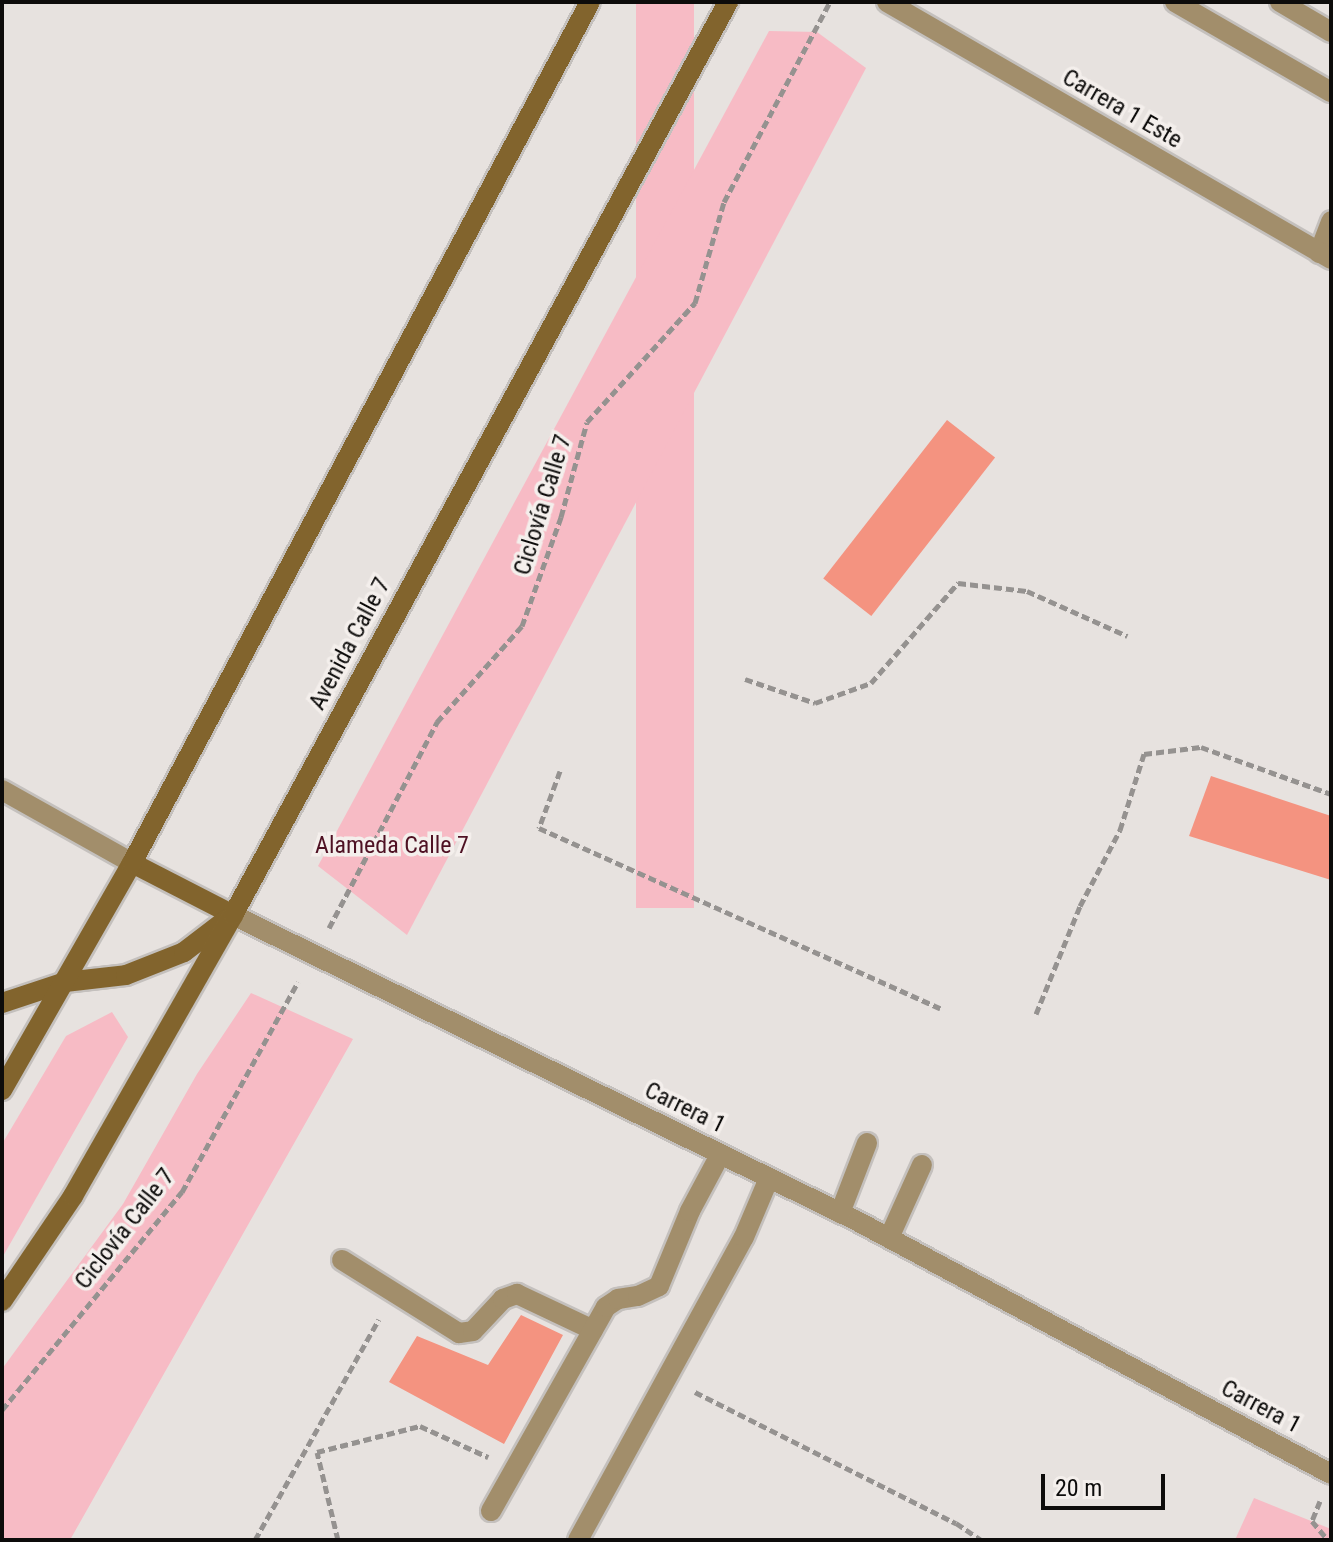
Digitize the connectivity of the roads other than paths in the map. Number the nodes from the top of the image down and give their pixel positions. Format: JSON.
{"nodes":[{"id":1,"x":590,"y":2,"type":"edge"},
{"id":2,"x":728,"y":2,"type":"edge"},
{"id":3,"x":887,"y":2,"type":"edge"},
{"id":4,"x":1175,"y":2,"type":"edge"},
{"id":5,"x":1280,"y":2,"type":"edge"},
{"id":6,"x":1331,"y":32,"type":"edge"},
{"id":7,"x":1331,"y":92,"type":"edge"},
{"id":8,"x":1331,"y":221,"type":"edge"},
{"id":9,"x":1325,"y":256,"type":"edge"},
{"id":10,"x":2,"y":790,"type":"edge"},
{"id":11,"x":132,"y":863,"type":"junction"},
{"id":12,"x":233,"y":915,"type":"junction"},
{"id":13,"x":65,"y":982,"type":"junction"},
{"id":14,"x":2,"y":1003,"type":"edge"},
{"id":15,"x":2,"y":1090,"type":"edge"},
{"id":16,"x":867,"y":1143,"type":"dead end"},
{"id":17,"x":720,"y":1155,"type":"junction"},
{"id":18,"x":922,"y":1165,"type":"dead end"},
{"id":19,"x":769,"y":1178,"type":"junction"},
{"id":20,"x":840,"y":1213,"type":"junction"},
{"id":21,"x":889,"y":1238,"type":"junction"},
{"id":22,"x":342,"y":1260,"type":"dead end"},
{"id":23,"x":2,"y":1301,"type":"edge"},
{"id":24,"x":593,"y":1330,"type":"junction"},
{"id":25,"x":1331,"y":1474,"type":"edge"},
{"id":26,"x":491,"y":1511,"type":"dead end"},
{"id":27,"x":578,"y":1540,"type":"edge"}],
"edges":[{"from":1,"to":11,"type":"main road"},
{"from":2,"to":12,"type":"main road","name":"Avenida Calle 7"},
{"from":3,"to":9,"type":"street","name":"Carrera 1 Este"},
{"from":4,"to":7,"type":"street"},
{"from":5,"to":6,"type":"street"},
{"from":8,"to":9,"type":"street"},
{"from":10,"to":11,"type":"street"},
{"from":11,"to":12,"type":"main road"},
{"from":11,"to":13,"type":"main road"},
{"from":12,"to":13,"type":"main road"},
{"from":12,"to":17,"type":"street","name":"Carrera 1"},
{"from":12,"to":23,"type":"main road","name":"Avenida Calle 7"},
{"from":13,"to":14,"type":"main road"},
{"from":13,"to":15,"type":"main road"},
{"from":16,"to":20,"type":"street"},
{"from":17,"to":19,"type":"street","name":"Carrera 1"},
{"from":17,"to":24,"type":"street"},
{"from":18,"to":21,"type":"street"},
{"from":19,"to":20,"type":"street","name":"Carrera 1"},
{"from":19,"to":27,"type":"street"},
{"from":20,"to":21,"type":"street","name":"Carrera 1"},
{"from":21,"to":25,"type":"street","name":"Carrera 1"},
{"from":22,"to":24,"type":"street"},
{"from":24,"to":26,"type":"street"}]}
